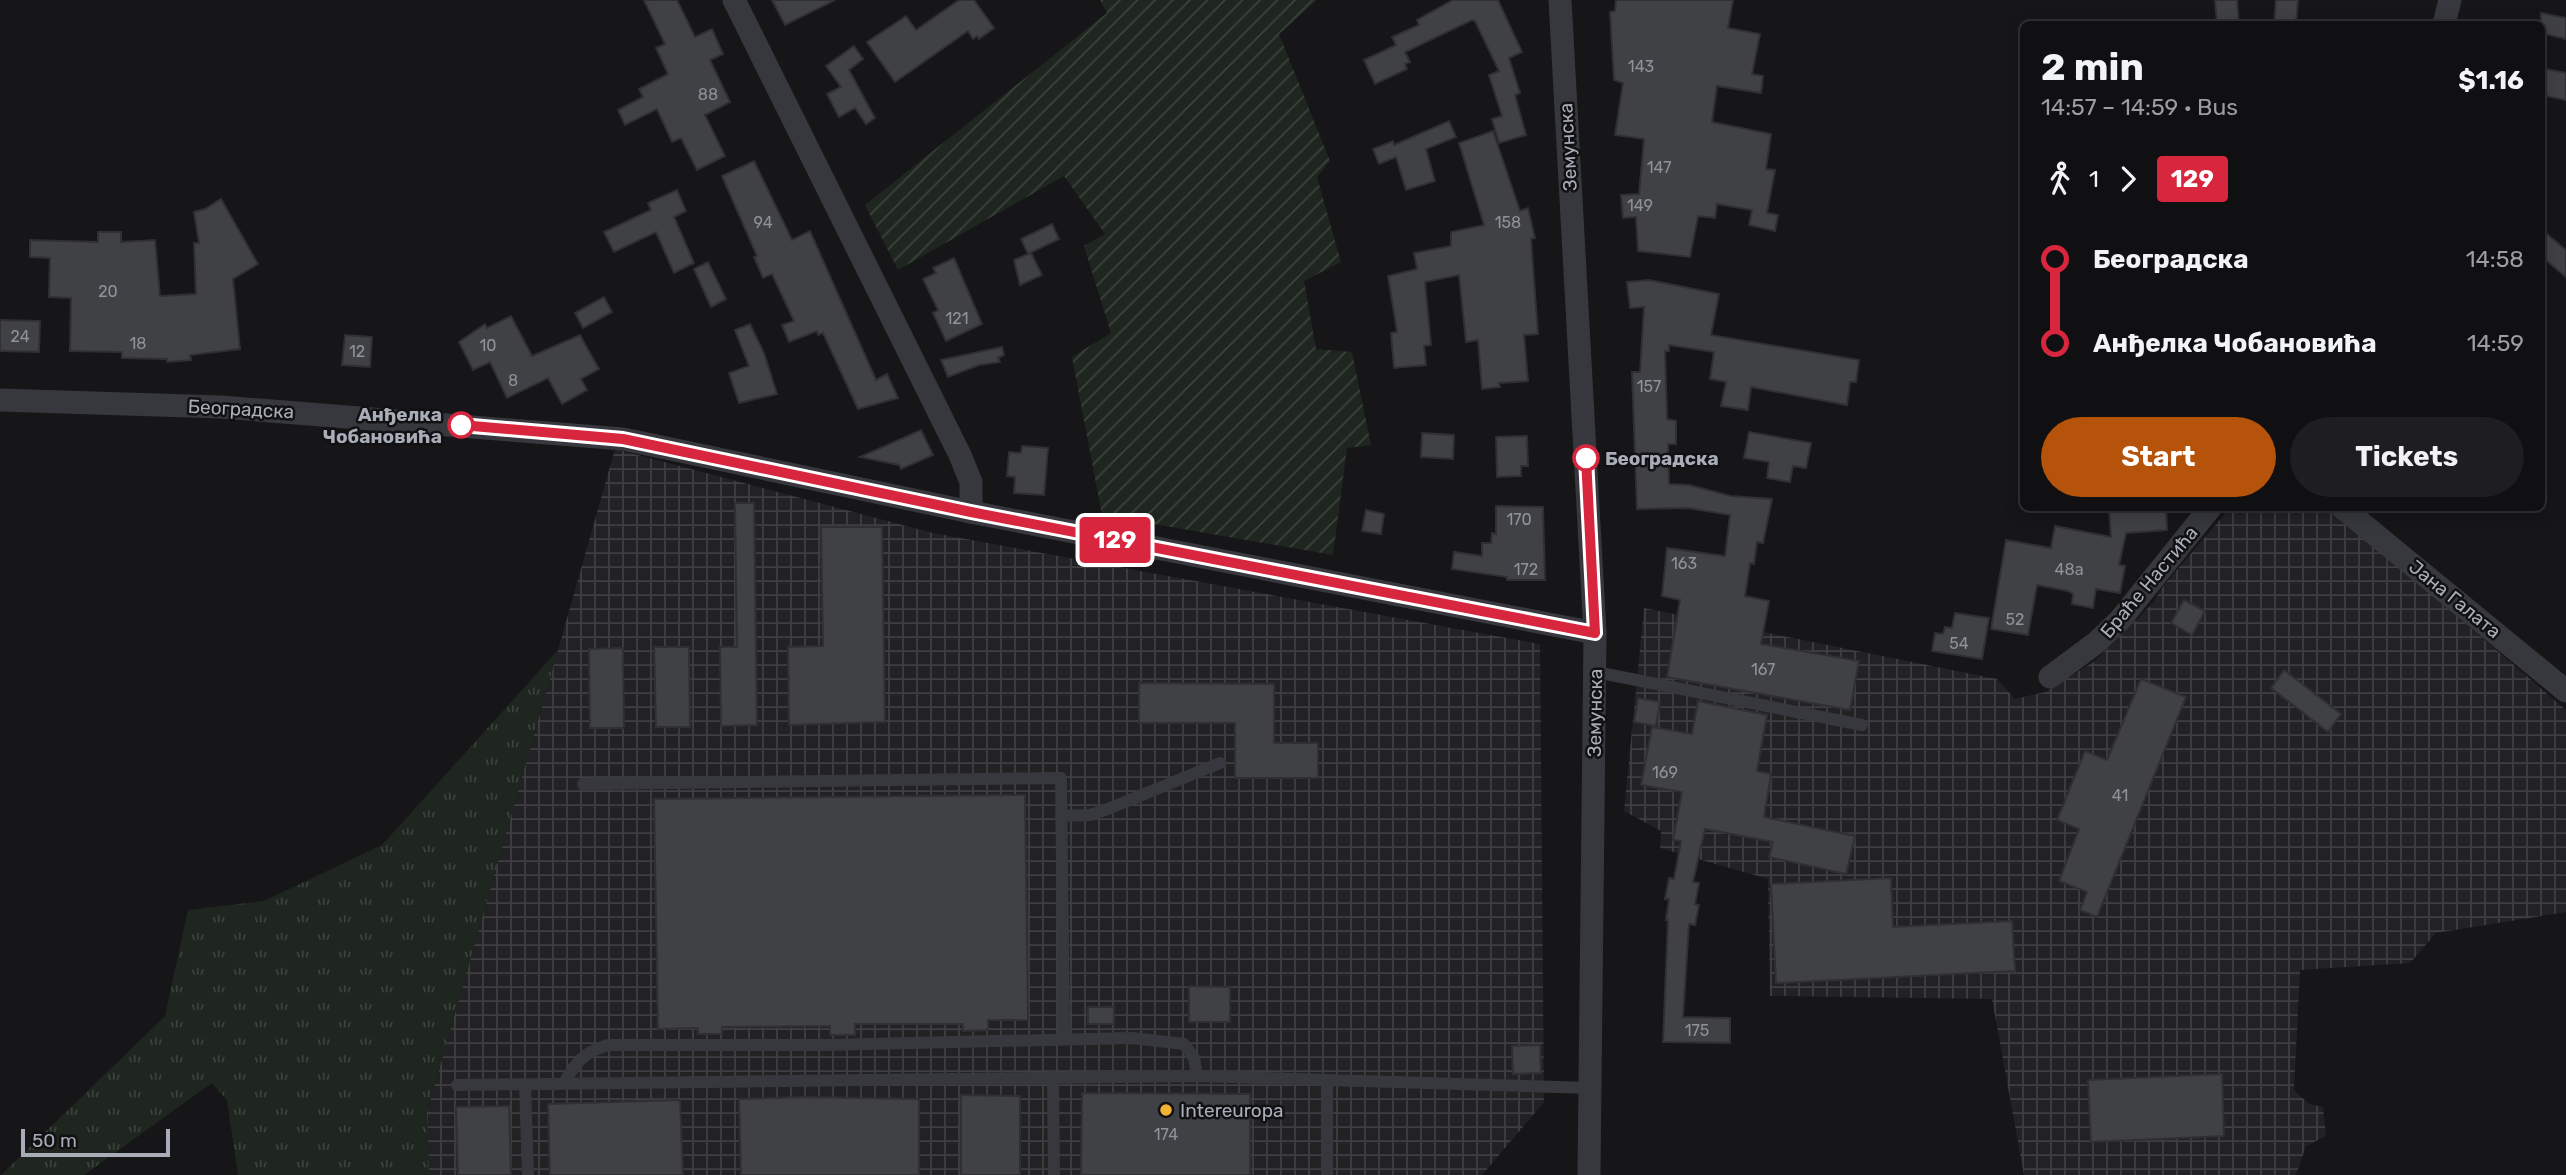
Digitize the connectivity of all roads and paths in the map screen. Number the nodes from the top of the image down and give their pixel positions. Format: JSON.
{"nodes":[{"id":1,"x":734,"y":0,"type":"edge"},
{"id":2,"x":1560,"y":0,"type":"edge"},
{"id":3,"x":2450,"y":0,"type":"edge"},
{"id":4,"x":2445,"y":21,"type":"edge"},
{"id":5,"x":0,"y":400,"type":"edge"},
{"id":6,"x":2208,"y":511,"type":"edge"},
{"id":7,"x":2347,"y":511,"type":"edge"},
{"id":8,"x":971,"y":512,"type":"junction"},
{"id":9,"x":1595,"y":633,"type":"junction"},
{"id":10,"x":1596,"y":672,"type":"junction"},
{"id":11,"x":2050,"y":677,"type":"dead end"},
{"id":12,"x":2566,"y":691,"type":"edge"},
{"id":13,"x":1862,"y":725,"type":"dead end"},
{"id":14,"x":1220,"y":763,"type":"dead end"},
{"id":15,"x":583,"y":783,"type":"dead end"},
{"id":16,"x":1061,"y":816,"type":"junction"},
{"id":17,"x":1064,"y":1039,"type":"junction"},
{"id":18,"x":1197,"y":1076,"type":"junction"},
{"id":19,"x":1053,"y":1077,"type":"junction"},
{"id":20,"x":1327,"y":1082,"type":"junction"},
{"id":21,"x":564,"y":1083,"type":"junction"},
{"id":22,"x":525,"y":1084,"type":"junction"},
{"id":23,"x":457,"y":1085,"type":"dead end"},
{"id":24,"x":1590,"y":1088,"type":"junction"},
{"id":25,"x":528,"y":1175,"type":"edge"},
{"id":26,"x":1054,"y":1175,"type":"edge"},
{"id":27,"x":1327,"y":1175,"type":"edge"},
{"id":28,"x":1589,"y":1175,"type":"edge"}],
"edges":[{"from":1,"to":8,"type":"street"},
{"from":2,"to":9,"type":"street","name":"Земунска"},
{"from":3,"to":4,"type":"street"},
{"from":5,"to":8,"type":"street","name":"Београдска"},
{"from":6,"to":11,"type":"street","name":"Браће Настића"},
{"from":7,"to":12,"type":"street","name":"Јана Галата"},
{"from":8,"to":9,"type":"street","name":"Београдска"},
{"from":9,"to":10,"type":"street","name":"Земунска"},
{"from":10,"to":13,"type":"lane"},
{"from":10,"to":24,"type":"street","name":"Земунска"},
{"from":14,"to":16,"type":"lane"},
{"from":15,"to":16,"type":"lane"},
{"from":16,"to":17,"type":"lane"},
{"from":17,"to":18,"type":"lane"},
{"from":17,"to":21,"type":"lane"},
{"from":18,"to":19,"type":"lane"},
{"from":18,"to":20,"type":"lane"},
{"from":19,"to":21,"type":"lane"},
{"from":19,"to":26,"type":"lane"},
{"from":20,"to":24,"type":"lane"},
{"from":20,"to":27,"type":"lane"},
{"from":21,"to":22,"type":"lane"},
{"from":22,"to":23,"type":"lane"},
{"from":22,"to":25,"type":"lane"},
{"from":24,"to":28,"type":"street","name":"Земунска"}]}
